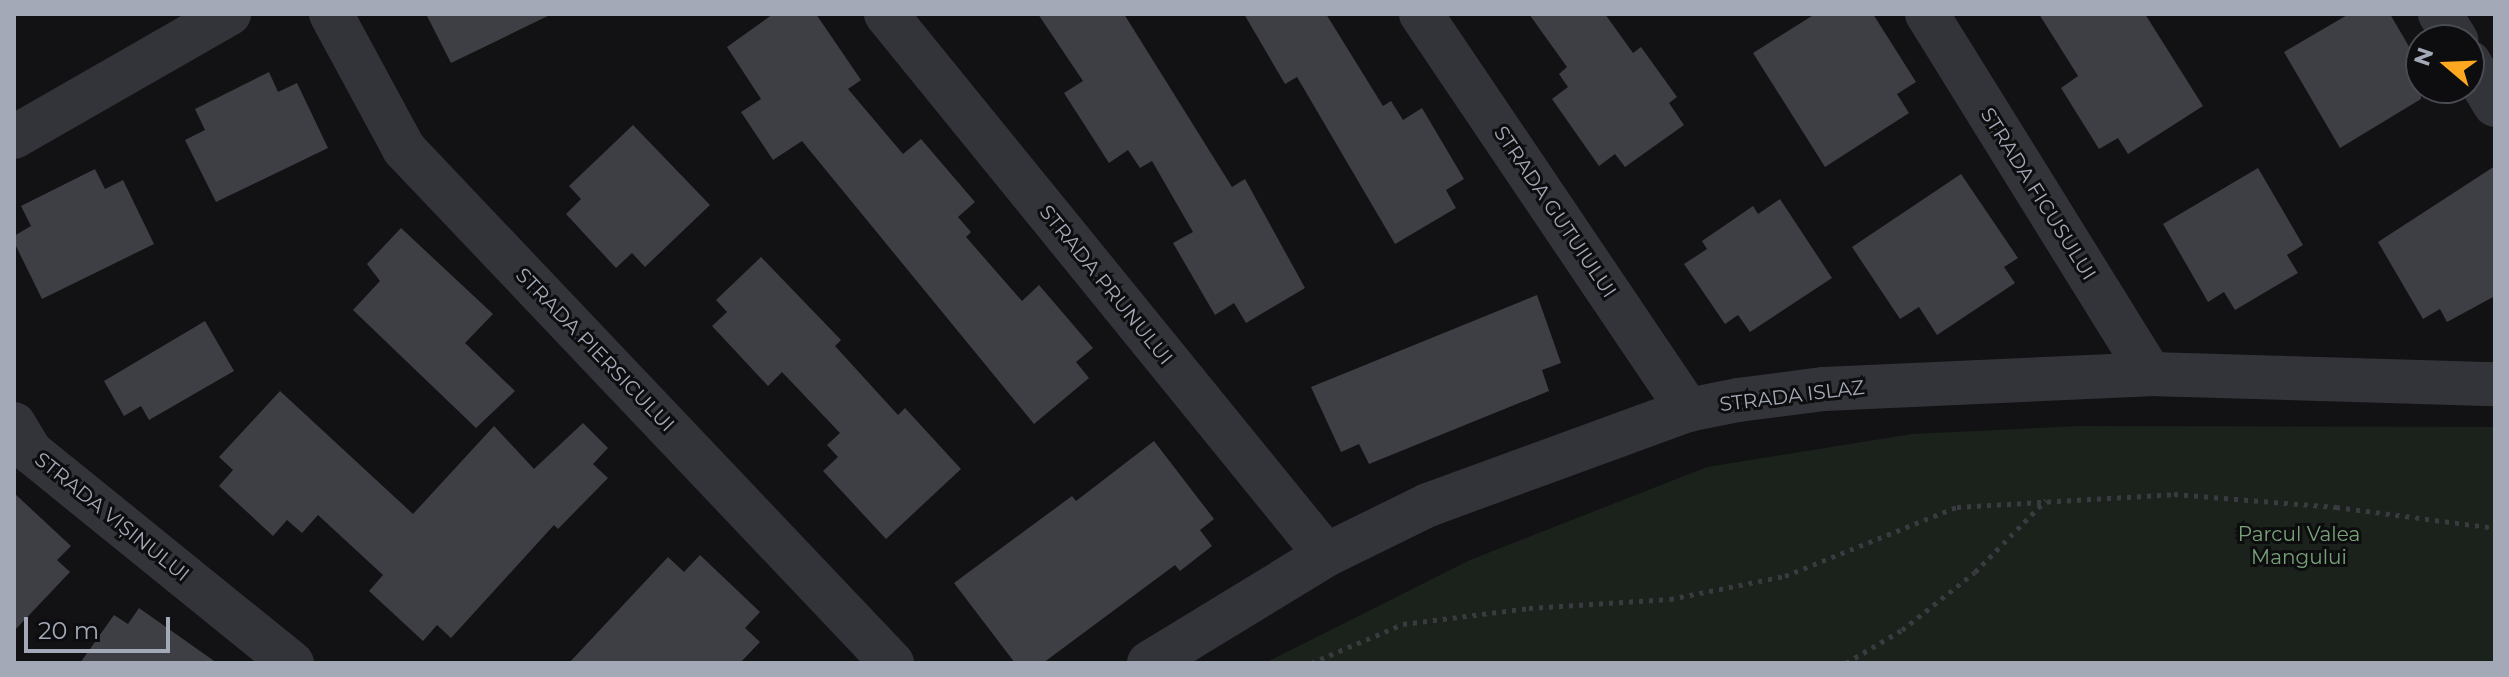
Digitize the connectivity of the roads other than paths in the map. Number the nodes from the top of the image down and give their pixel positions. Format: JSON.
{"nodes":[{"id":1,"x":229,"y":14,"type":"edge"},
{"id":2,"x":331,"y":14,"type":"edge"},
{"id":3,"x":886,"y":14,"type":"edge"},
{"id":4,"x":1421,"y":14,"type":"edge"},
{"id":5,"x":1927,"y":14,"type":"edge"},
{"id":6,"x":14,"y":137,"type":"edge"},
{"id":7,"x":2150,"y":374,"type":"junction"},
{"id":8,"x":2495,"y":384,"type":"edge"},
{"id":9,"x":1688,"y":410,"type":"junction"},
{"id":10,"x":14,"y":424,"type":"edge"},
{"id":11,"x":1326,"y":555,"type":"junction"},
{"id":12,"x":292,"y":663,"type":"edge"},
{"id":13,"x":892,"y":663,"type":"edge"},
{"id":14,"x":1149,"y":663,"type":"edge"}],
"edges":[{"from":1,"to":6,"type":"street"},
{"from":2,"to":13,"type":"street","name":"STRADA PIERSICULUI"},
{"from":3,"to":11,"type":"street","name":"STRADA PRUNULUI"},
{"from":4,"to":9,"type":"street","name":"STRADA GUTUIULUI"},
{"from":5,"to":7,"type":"street","name":"STRADA FICUSULUI"},
{"from":7,"to":8,"type":"street","name":"STRADA ISLAZ"},
{"from":7,"to":9,"type":"street","name":"STRADA ISLAZ"},
{"from":9,"to":11,"type":"street","name":"STRADA ISLAZ"},
{"from":10,"to":12,"type":"street","name":"STRADA VIȘINULUI"},
{"from":11,"to":14,"type":"street","name":"STRADA ISLAZ"}]}
